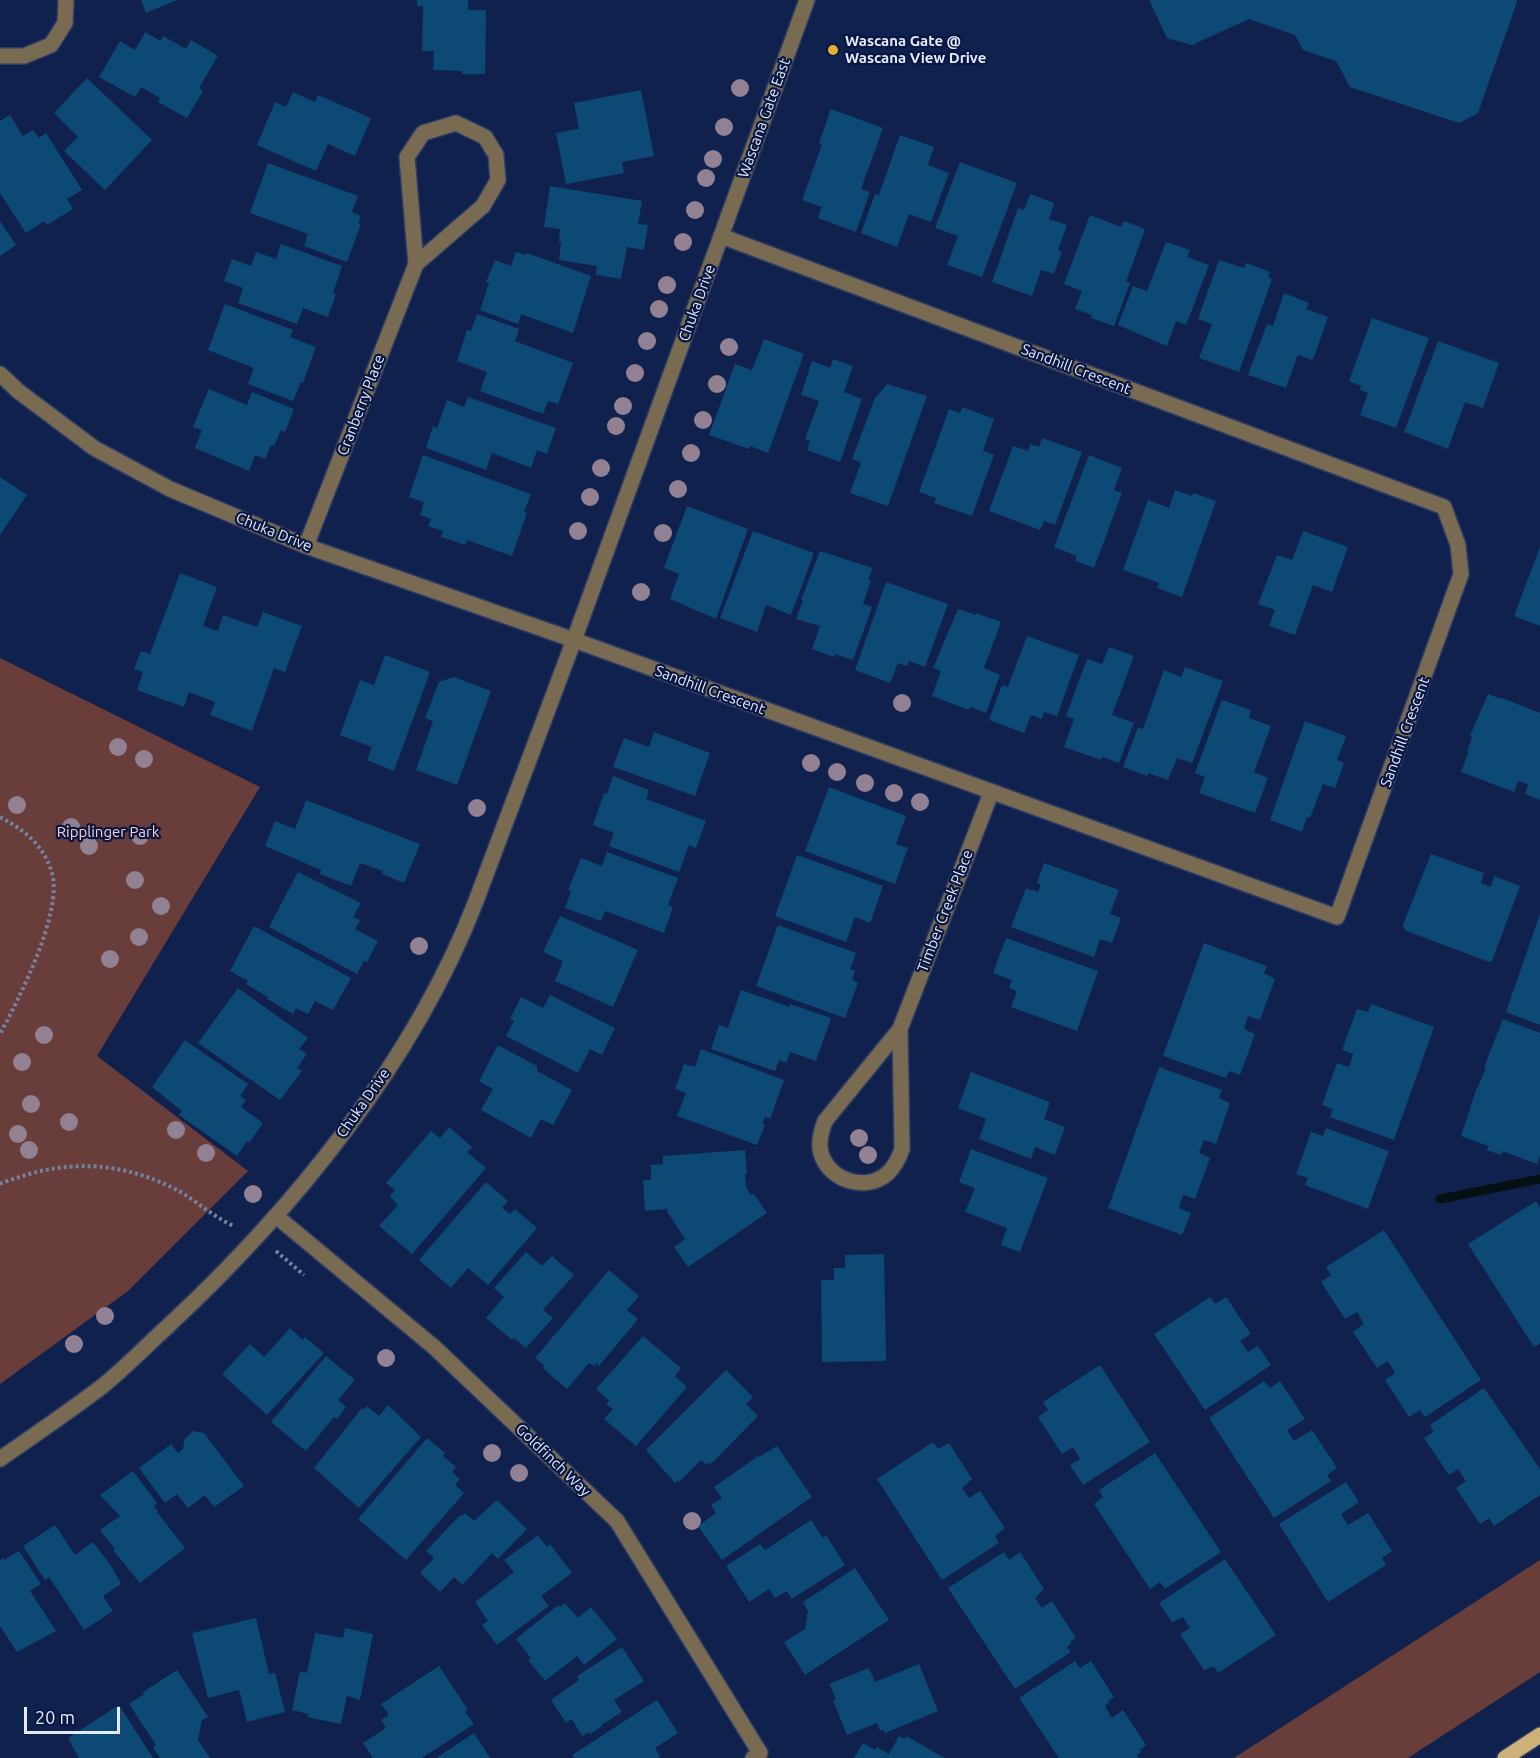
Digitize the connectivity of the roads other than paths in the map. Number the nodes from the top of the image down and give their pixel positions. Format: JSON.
{"nodes":[{"id":1,"x":66,"y":0,"type":"edge"},
{"id":2,"x":807,"y":0,"type":"edge"},
{"id":3,"x":0,"y":56,"type":"edge"},
{"id":4,"x":721,"y":236,"type":"junction"},
{"id":5,"x":416,"y":264,"type":"junction"},
{"id":6,"x":0,"y":374,"type":"edge"},
{"id":7,"x":306,"y":546,"type":"junction"},
{"id":8,"x":574,"y":640,"type":"junction"},
{"id":9,"x":991,"y":793,"type":"junction"},
{"id":10,"x":900,"y":1029,"type":"junction"},
{"id":11,"x":276,"y":1216,"type":"junction"},
{"id":12,"x":0,"y":1459,"type":"edge"},
{"id":13,"x":1540,"y":1735,"type":"edge"},
{"id":14,"x":753,"y":1758,"type":"edge"},
{"id":15,"x":1505,"y":1758,"type":"edge"}],
"edges":[{"from":1,"to":3,"type":"street"},
{"from":2,"to":4,"type":"street","name":"Wascana Gate East"},
{"from":4,"to":8,"type":"street","name":"Chuka Drive"},
{"from":4,"to":9,"type":"street","name":"Sandhill Crescent"},
{"from":5,"to":5,"type":"street","name":"Cranberry Place"},
{"from":5,"to":7,"type":"street","name":"Cranberry Place"},
{"from":6,"to":7,"type":"street","name":"Chuka Drive"},
{"from":7,"to":8,"type":"street","name":"Chuka Drive"},
{"from":8,"to":9,"type":"street","name":"Sandhill Crescent"},
{"from":8,"to":11,"type":"street","name":"Chuka Drive"},
{"from":9,"to":10,"type":"street","name":"Timber Creek Place"},
{"from":10,"to":10,"type":"street","name":"Timber Creek Place"},
{"from":11,"to":12,"type":"street","name":"Chuka Drive"},
{"from":11,"to":14,"type":"street","name":"Goldfinch Way"},
{"from":13,"to":15,"type":"main road"}]}
